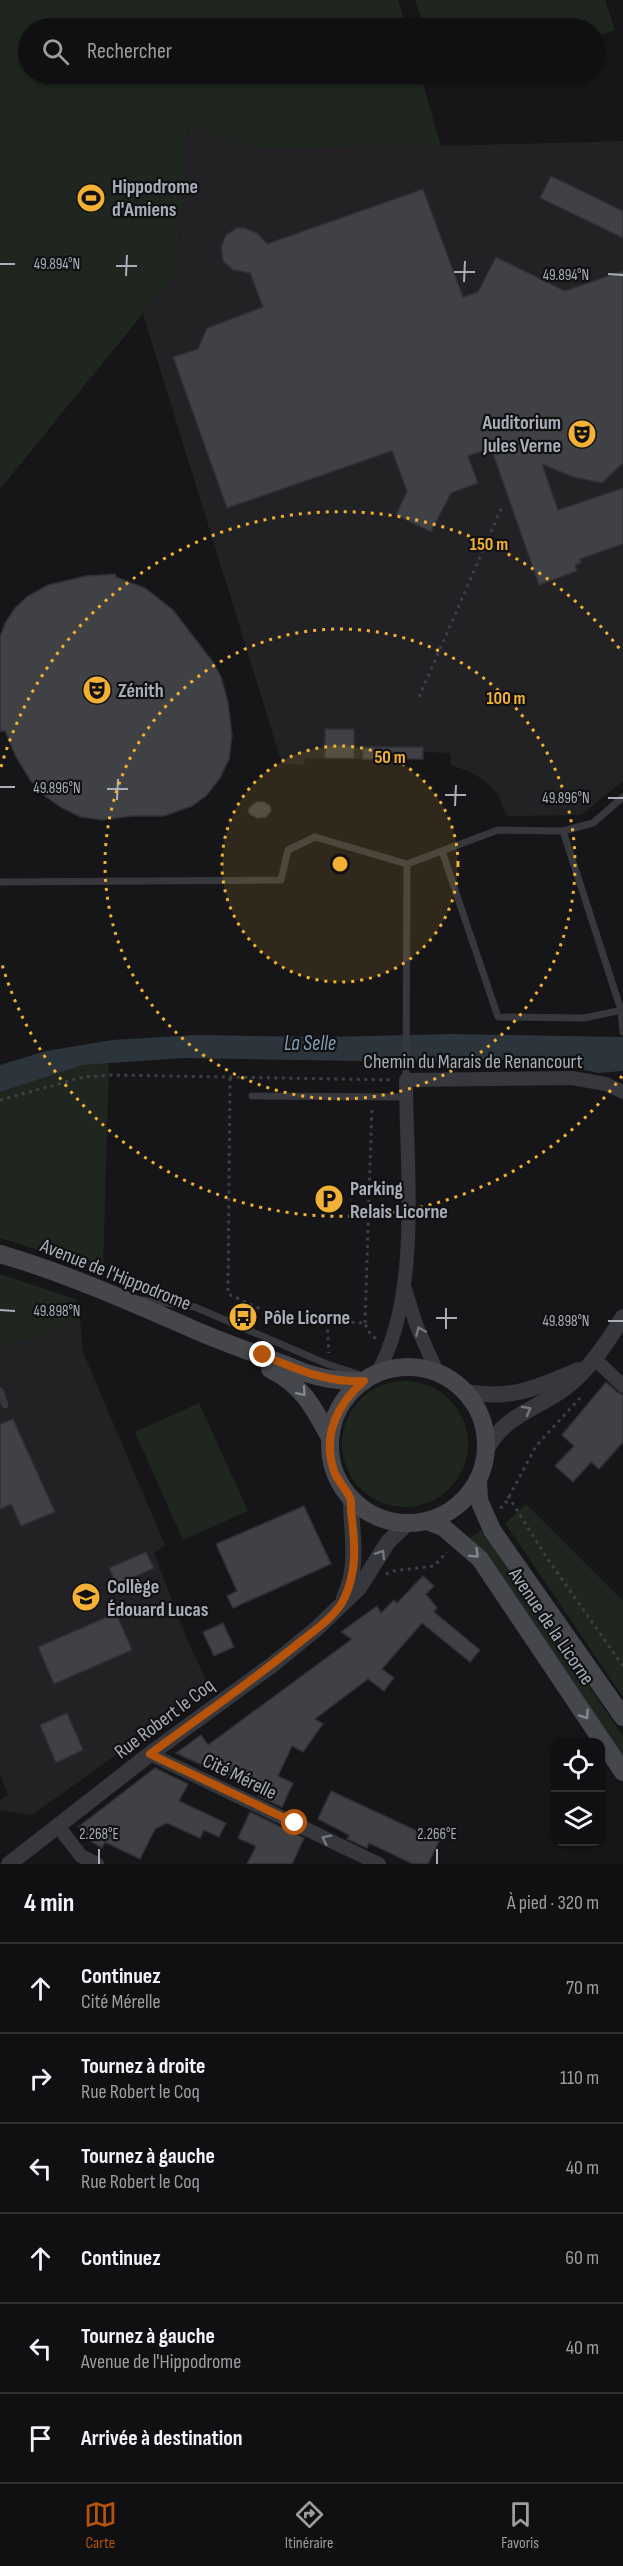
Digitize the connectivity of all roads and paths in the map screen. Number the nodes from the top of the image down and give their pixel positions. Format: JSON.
{"nodes":[{"id":1,"x":501,"y":509,"type":"dead end"},
{"id":2,"x":419,"y":697,"type":"dead end"},
{"id":3,"x":623,"y":797,"type":"edge"},
{"id":4,"x":563,"y":831,"type":"junction"},
{"id":5,"x":442,"y":851,"type":"junction"},
{"id":6,"x":407,"y":864,"type":"junction"},
{"id":7,"x":0,"y":882,"type":"edge"},
{"id":8,"x":622,"y":1010,"type":"edge"},
{"id":9,"x":622,"y":1029,"type":"edge"},
{"id":10,"x":406,"y":1073,"type":"junction"},
{"id":11,"x":230,"y":1078,"type":"junction"},
{"id":12,"x":623,"y":1092,"type":"edge"},
{"id":13,"x":252,"y":1096,"type":"dead end"},
{"id":14,"x":372,"y":1097,"type":"junction"},
{"id":15,"x":406,"y":1097,"type":"junction"},
{"id":16,"x":0,"y":1100,"type":"edge"},
{"id":17,"x":0,"y":1254,"type":"edge"},
{"id":18,"x":404,"y":1287,"type":"junction"},
{"id":19,"x":126,"y":1299,"type":"junction"},
{"id":20,"x":623,"y":1317,"type":"edge"},
{"id":21,"x":365,"y":1323,"type":"junction"},
{"id":22,"x":214,"y":1338,"type":"junction"},
{"id":23,"x":389,"y":1346,"type":"junction"},
{"id":24,"x":590,"y":1363,"type":"junction"},
{"id":25,"x":438,"y":1374,"type":"junction"},
{"id":26,"x":370,"y":1378,"type":"junction"},
{"id":27,"x":623,"y":1386,"type":"edge"},
{"id":28,"x":0,"y":1391,"type":"edge"},
{"id":29,"x":463,"y":1391,"type":"junction"},
{"id":30,"x":586,"y":1392,"type":"dead end"},
{"id":31,"x":5,"y":1406,"type":"dead end"},
{"id":32,"x":330,"y":1438,"type":"junction"},
{"id":33,"x":486,"y":1450,"type":"junction"},
{"id":34,"x":478,"y":1479,"type":"junction"},
{"id":35,"x":351,"y":1499,"type":"junction"},
{"id":36,"x":427,"y":1521,"type":"junction"},
{"id":37,"x":408,"y":1523,"type":"junction"},
{"id":38,"x":457,"y":1538,"type":"junction"},
{"id":39,"x":384,"y":1576,"type":"dead end"},
{"id":40,"x":342,"y":1604,"type":"junction"},
{"id":41,"x":623,"y":1666,"type":"edge"},
{"id":42,"x":623,"y":1717,"type":"edge"},
{"id":43,"x":150,"y":1754,"type":"junction"},
{"id":44,"x":623,"y":1772,"type":"edge"},
{"id":45,"x":58,"y":1826,"type":"junction"},
{"id":46,"x":9,"y":1864,"type":"edge"},
{"id":47,"x":97,"y":1864,"type":"edge"},
{"id":48,"x":379,"y":1864,"type":"edge"}],
"edges":[{"from":1,"to":2,"type":"path"},
{"from":3,"to":4,"type":"lane"},
{"from":4,"to":5,"type":"lane"},
{"from":4,"to":8,"type":"lane"},
{"from":5,"to":6,"type":"lane"},
{"from":5,"to":8,"type":"lane"},
{"from":6,"to":7,"type":"lane"},
{"from":6,"to":10,"type":"lane"},
{"from":8,"to":9,"type":"lane"},
{"from":10,"to":11,"type":"path","name":"Chemin du Marais de Renancourt"},
{"from":10,"to":12,"type":"street","name":"Chemin du Marais de Renancourt"},
{"from":10,"to":15,"type":"street"},
{"from":11,"to":16,"type":"path","name":"Chemin du Marais de Renancourt"},
{"from":11,"to":21,"type":"path"},
{"from":13,"to":14,"type":"lane"},
{"from":14,"to":15,"type":"lane"},
{"from":14,"to":21,"type":"path"},
{"from":15,"to":18,"type":"street"},
{"from":17,"to":19,"type":"main road","name":"Avenue de l'Hippodrome"},
{"from":18,"to":23,"type":"street"},
{"from":25,"to":18,"type":"street","one_way":true},
{"from":19,"to":22,"type":"main road","name":"Avenue de l'Hippodrome"},
{"from":19,"to":26,"type":"lane"},
{"from":20,"to":24,"type":"street"},
{"from":21,"to":23,"type":"path"},
{"from":22,"to":26,"type":"main road","name":"Avenue de l'Hippodrome"},
{"from":22,"to":32,"type":"main road","name":"Avenue de l'Hippodrome","one_way":true},
{"from":23,"to":26,"type":"street"},
{"from":24,"to":27,"type":"street"},
{"from":24,"to":29,"type":"street"},
{"from":33,"to":24,"type":"street","one_way":true},
{"from":25,"to":26,"type":"main road"},
{"from":25,"to":29,"type":"main road"},
{"from":26,"to":32,"type":"main road"},
{"from":28,"to":31,"type":"lane"},
{"from":29,"to":33,"type":"main road"},
{"from":30,"to":41,"type":"path"},
{"from":32,"to":35,"type":"main road"},
{"from":33,"to":34,"type":"main road"},
{"from":34,"to":36,"type":"main road"},
{"from":34,"to":42,"type":"main road","name":"Avenue de la Licorne"},
{"from":35,"to":37,"type":"main road"},
{"from":35,"to":40,"type":"street","name":"Rue Robert le Coq"},
{"from":36,"to":37,"type":"main road"},
{"from":36,"to":38,"type":"main road","name":"Avenue de la Licorne"},
{"from":40,"to":37,"type":"street","name":"Rue Robert le Coq","one_way":true},
{"from":38,"to":39,"type":"path"},
{"from":38,"to":44,"type":"main road","name":"Avenue de la Licorne","one_way":true},
{"from":40,"to":43,"type":"street","name":"Rue Robert le Coq"},
{"from":43,"to":45,"type":"street","name":"Rue Robert le Coq"},
{"from":48,"to":43,"type":"street","name":"Cité Mérelle","one_way":true},
{"from":45,"to":46,"type":"street","name":"Rue Robert le Coq"},
{"from":45,"to":47,"type":"street"}]}
